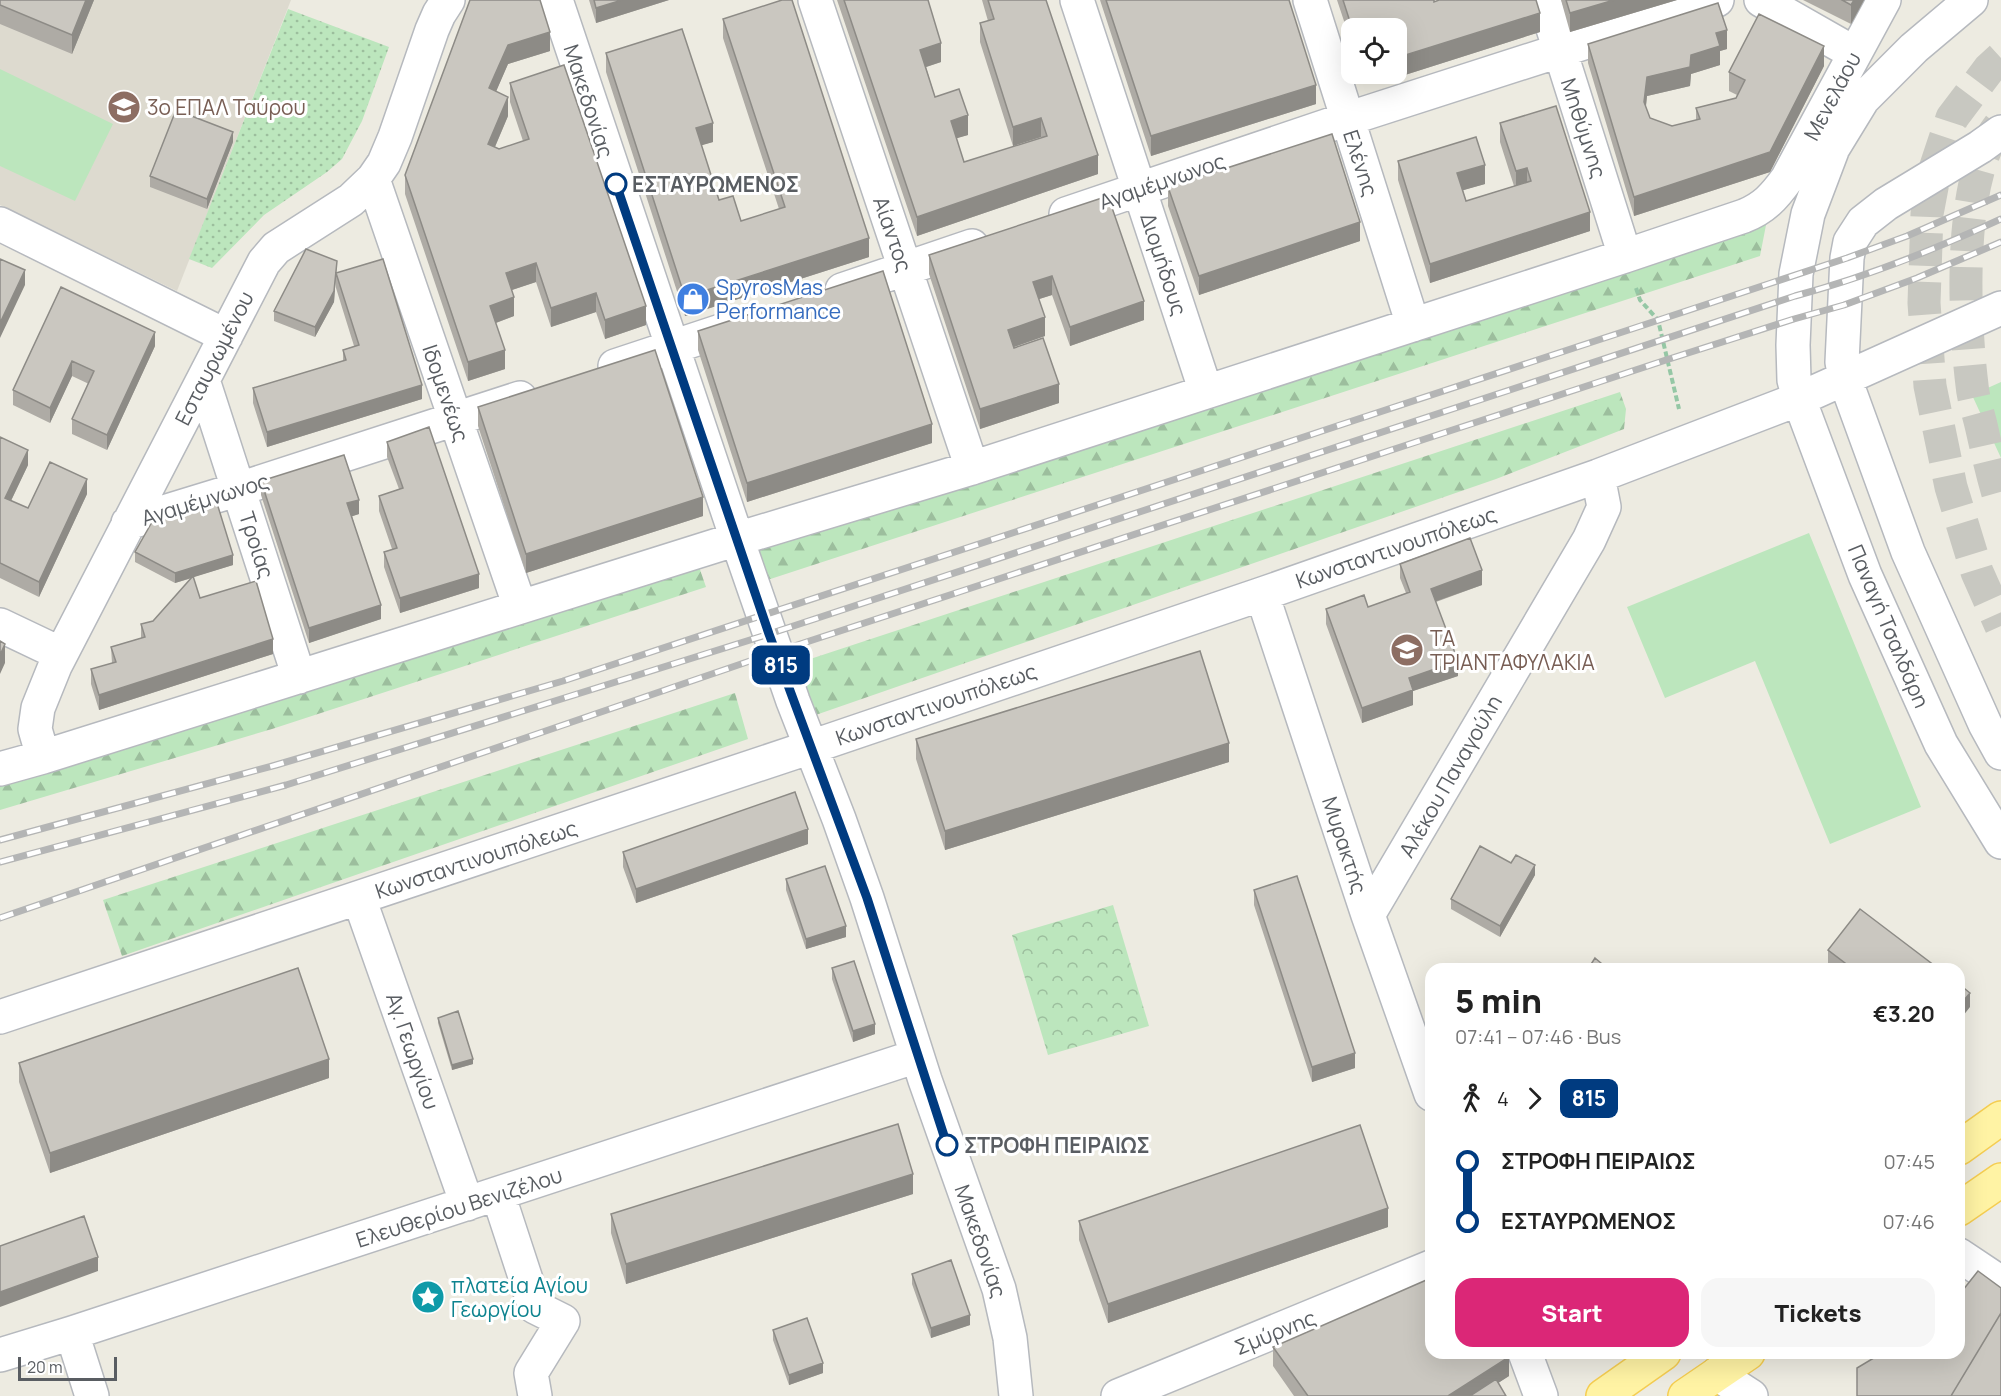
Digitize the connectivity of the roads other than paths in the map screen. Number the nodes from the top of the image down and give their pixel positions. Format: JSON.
{"nodes":[{"id":1,"x":448,"y":0,"type":"edge"},
{"id":2,"x":556,"y":0,"type":"edge"},
{"id":3,"x":815,"y":0,"type":"edge"},
{"id":4,"x":1077,"y":0,"type":"edge"},
{"id":5,"x":1310,"y":0,"type":"edge"},
{"id":6,"x":1544,"y":0,"type":"edge"},
{"id":7,"x":1718,"y":0,"type":"edge"},
{"id":8,"x":1761,"y":0,"type":"edge"},
{"id":9,"x":1884,"y":0,"type":"edge"},
{"id":10,"x":1971,"y":0,"type":"edge"},
{"id":11,"x":1560,"y":51,"type":"junction"},
{"id":12,"x":1854,"y":53,"type":"junction"},
{"id":13,"x":1347,"y":119,"type":"junction"},
{"id":14,"x":2001,"y":132,"type":"edge"},
{"id":15,"x":373,"y":179,"type":"junction"},
{"id":16,"x":1139,"y":189,"type":"junction"},
{"id":17,"x":1039,"y":223,"type":"edge"},
{"id":18,"x":0,"y":224,"type":"edge"},
{"id":19,"x":1005,"y":235,"type":"edge"},
{"id":20,"x":1625,"y":256,"type":"junction"},
{"id":21,"x":905,"y":269,"type":"junction"},
{"id":22,"x":816,"y":299,"type":"edge"},
{"id":23,"x":2001,"y":308,"type":"edge"},
{"id":24,"x":771,"y":314,"type":"edge"},
{"id":25,"x":1413,"y":325,"type":"junction"},
{"id":26,"x":226,"y":336,"type":"junction"},
{"id":27,"x":671,"y":347,"type":"junction"},
{"id":28,"x":592,"y":374,"type":"edge"},
{"id":29,"x":203,"y":380,"type":"junction"},
{"id":30,"x":1845,"y":380,"type":"junction"},
{"id":31,"x":546,"y":389,"type":"edge"},
{"id":32,"x":1206,"y":392,"type":"junction"},
{"id":33,"x":1799,"y":399,"type":"junction"},
{"id":34,"x":455,"y":420,"type":"junction"},
{"id":35,"x":972,"y":468,"type":"junction"},
{"id":36,"x":1598,"y":476,"type":"junction"},
{"id":37,"x":239,"y":489,"type":"junction"},
{"id":38,"x":128,"y":523,"type":"junction"},
{"id":39,"x":737,"y":539,"type":"junction"},
{"id":40,"x":1263,"y":594,"type":"junction"},
{"id":41,"x":520,"y":607,"type":"junction"},
{"id":42,"x":0,"y":625,"type":"edge"},
{"id":43,"x":0,"y":640,"type":"edge"},
{"id":44,"x":58,"y":660,"type":"junction"},
{"id":45,"x":299,"y":677,"type":"junction"},
{"id":46,"x":810,"y":747,"type":"junction"},
{"id":47,"x":2001,"y":753,"type":"edge"},
{"id":48,"x":43,"y":757,"type":"junction"},
{"id":49,"x":0,"y":769,"type":"edge"},
{"id":50,"x":2001,"y":842,"type":"edge"},
{"id":51,"x":359,"y":898,"type":"junction"},
{"id":52,"x":1368,"y":915,"type":"junction"},
{"id":53,"x":0,"y":1017,"type":"edge"},
{"id":54,"x":917,"y":1056,"type":"junction"},
{"id":55,"x":1425,"y":1077,"type":"edge"},
{"id":56,"x":2001,"y":1118,"type":"edge"},
{"id":57,"x":1965,"y":1144,"type":"edge"},
{"id":58,"x":2001,"y":1180,"type":"edge"},
{"id":59,"x":498,"y":1194,"type":"junction"},
{"id":60,"x":467,"y":1204,"type":"junction"},
{"id":61,"x":1965,"y":1205,"type":"edge"},
{"id":62,"x":1965,"y":1260,"type":"edge"},
{"id":63,"x":1425,"y":1269,"type":"edge"},
{"id":64,"x":2001,"y":1283,"type":"edge"},
{"id":65,"x":72,"y":1333,"type":"junction"},
{"id":66,"x":0,"y":1355,"type":"edge"},
{"id":67,"x":1527,"y":1359,"type":"edge"},
{"id":68,"x":1655,"y":1359,"type":"edge"},
{"id":69,"x":1739,"y":1359,"type":"edge"},
{"id":70,"x":1717,"y":1374,"type":"junction"},
{"id":71,"x":92,"y":1396,"type":"edge"},
{"id":72,"x":535,"y":1396,"type":"edge"},
{"id":73,"x":1016,"y":1396,"type":"edge"},
{"id":74,"x":1118,"y":1396,"type":"edge"},
{"id":75,"x":1541,"y":1396,"type":"edge"},
{"id":76,"x":1603,"y":1396,"type":"edge"},
{"id":77,"x":1685,"y":1396,"type":"edge"},
{"id":78,"x":1750,"y":1396,"type":"edge"}],
"edges":[{"from":1,"to":15,"type":"street","name":"Εσταυρωμένου"},
{"from":2,"to":27,"type":"street","name":"Μακεδονίας"},
{"from":3,"to":21,"type":"street","name":"Αίαντος"},
{"from":4,"to":16,"type":"street","name":"Διομήδους"},
{"from":5,"to":13,"type":"street","name":"Ελένης"},
{"from":6,"to":11,"type":"street","name":"Μηθύμνης"},
{"from":7,"to":11,"type":"street","name":"Αγαμέμνωνος"},
{"from":8,"to":12,"type":"street"},
{"from":9,"to":12,"type":"street","name":"Μενελάου"},
{"from":10,"to":33,"type":"street"},
{"from":11,"to":13,"type":"street","name":"Αγαμέμνωνος"},
{"from":11,"to":20,"type":"street","name":"Μηθύμνης"},
{"from":12,"to":20,"type":"street","name":"Μενελάου"},
{"from":13,"to":16,"type":"street","name":"Αγαμέμνωνος"},
{"from":13,"to":25,"type":"street","name":"Ελένης"},
{"from":14,"to":30,"type":"street"},
{"from":15,"to":26,"type":"street","name":"Εσταυρωμένου"},
{"from":15,"to":34,"type":"street","name":"Ιδομενέως"},
{"from":16,"to":17,"type":"street","name":"Αγαμέμνωνος"},
{"from":16,"to":32,"type":"street","name":"Διομήδους"},
{"from":18,"to":26,"type":"street"},
{"from":19,"to":21,"type":"street"},
{"from":20,"to":25,"type":"street"},
{"from":21,"to":22,"type":"street"},
{"from":21,"to":35,"type":"street","name":"Αίαντος"},
{"from":23,"to":30,"type":"street","name":"Κωνσταντινουπόλεως"},
{"from":24,"to":27,"type":"street"},
{"from":25,"to":32,"type":"street"},
{"from":26,"to":29,"type":"street","name":"Εσταυρωμένου"},
{"from":27,"to":28,"type":"street"},
{"from":27,"to":39,"type":"street","name":"Μακεδονίας"},
{"from":29,"to":37,"type":"street","name":"Τροίας"},
{"from":29,"to":38,"type":"street","name":"Εσταυρωμένου"},
{"from":30,"to":33,"type":"street","name":"Κωνσταντινουπόλεως"},
{"from":30,"to":47,"type":"street"},
{"from":31,"to":34,"type":"street","name":"Αγαμέμνωνος"},
{"from":32,"to":35,"type":"street"},
{"from":33,"to":36,"type":"street","name":"Κωνσταντινουπόλεως"},
{"from":33,"to":50,"type":"street","name":"Παναγή Τσαλδάρη"},
{"from":34,"to":37,"type":"street","name":"Αγαμέμνωνος"},
{"from":34,"to":41,"type":"street","name":"Ιδομενέως"},
{"from":35,"to":39,"type":"street"},
{"from":36,"to":40,"type":"street","name":"Κωνσταντινουπόλεως"},
{"from":36,"to":52,"type":"street","name":"Αλέκου Παναγούλη"},
{"from":37,"to":38,"type":"street","name":"Αγαμέμνωνος"},
{"from":37,"to":45,"type":"street","name":"Τροίας"},
{"from":38,"to":44,"type":"street","name":"Εσταυρωμένου"},
{"from":39,"to":41,"type":"street"},
{"from":39,"to":46,"type":"street","name":"Μακεδονίας"},
{"from":40,"to":46,"type":"street","name":"Κωνσταντινουπόλεως"},
{"from":40,"to":52,"type":"street","name":"Μυρακτής"},
{"from":41,"to":45,"type":"street"},
{"from":42,"to":44,"type":"street"},
{"from":43,"to":44,"type":"street"},
{"from":44,"to":48,"type":"street","name":"Εσταυρωμένου"},
{"from":45,"to":48,"type":"street"},
{"from":46,"to":51,"type":"street","name":"Κωνσταντινουπόλεως"},
{"from":46,"to":54,"type":"street","name":"Μακεδονίας"},
{"from":48,"to":49,"type":"street"},
{"from":51,"to":53,"type":"street","name":"Κωνσταντινουπόλεως"},
{"from":51,"to":60,"type":"street","name":"Αγ. Γεωργίου"},
{"from":52,"to":55,"type":"street","name":"Μυρακτής"},
{"from":54,"to":59,"type":"street","name":"Ελευθερίου Βενιζέλου"},
{"from":54,"to":73,"type":"street","name":"Μακεδονίας"},
{"from":56,"to":57,"type":"main road"},
{"from":58,"to":61,"type":"main road"},
{"from":59,"to":60,"type":"street","name":"Ελευθερίου Βενιζέλου"},
{"from":59,"to":72,"type":"street"},
{"from":60,"to":65,"type":"street","name":"Ελευθερίου Βενιζέλου"},
{"from":62,"to":64,"type":"street"},
{"from":63,"to":74,"type":"street","name":"Σμύρνης"},
{"from":65,"to":66,"type":"street","name":"Ελευθερίου Βενιζέλου"},
{"from":65,"to":71,"type":"street"},
{"from":67,"to":75,"type":"street"},
{"from":68,"to":76,"type":"main road"},
{"from":69,"to":70,"type":"main road"},
{"from":70,"to":77,"type":"main road"},
{"from":70,"to":78,"type":"street"}]}
